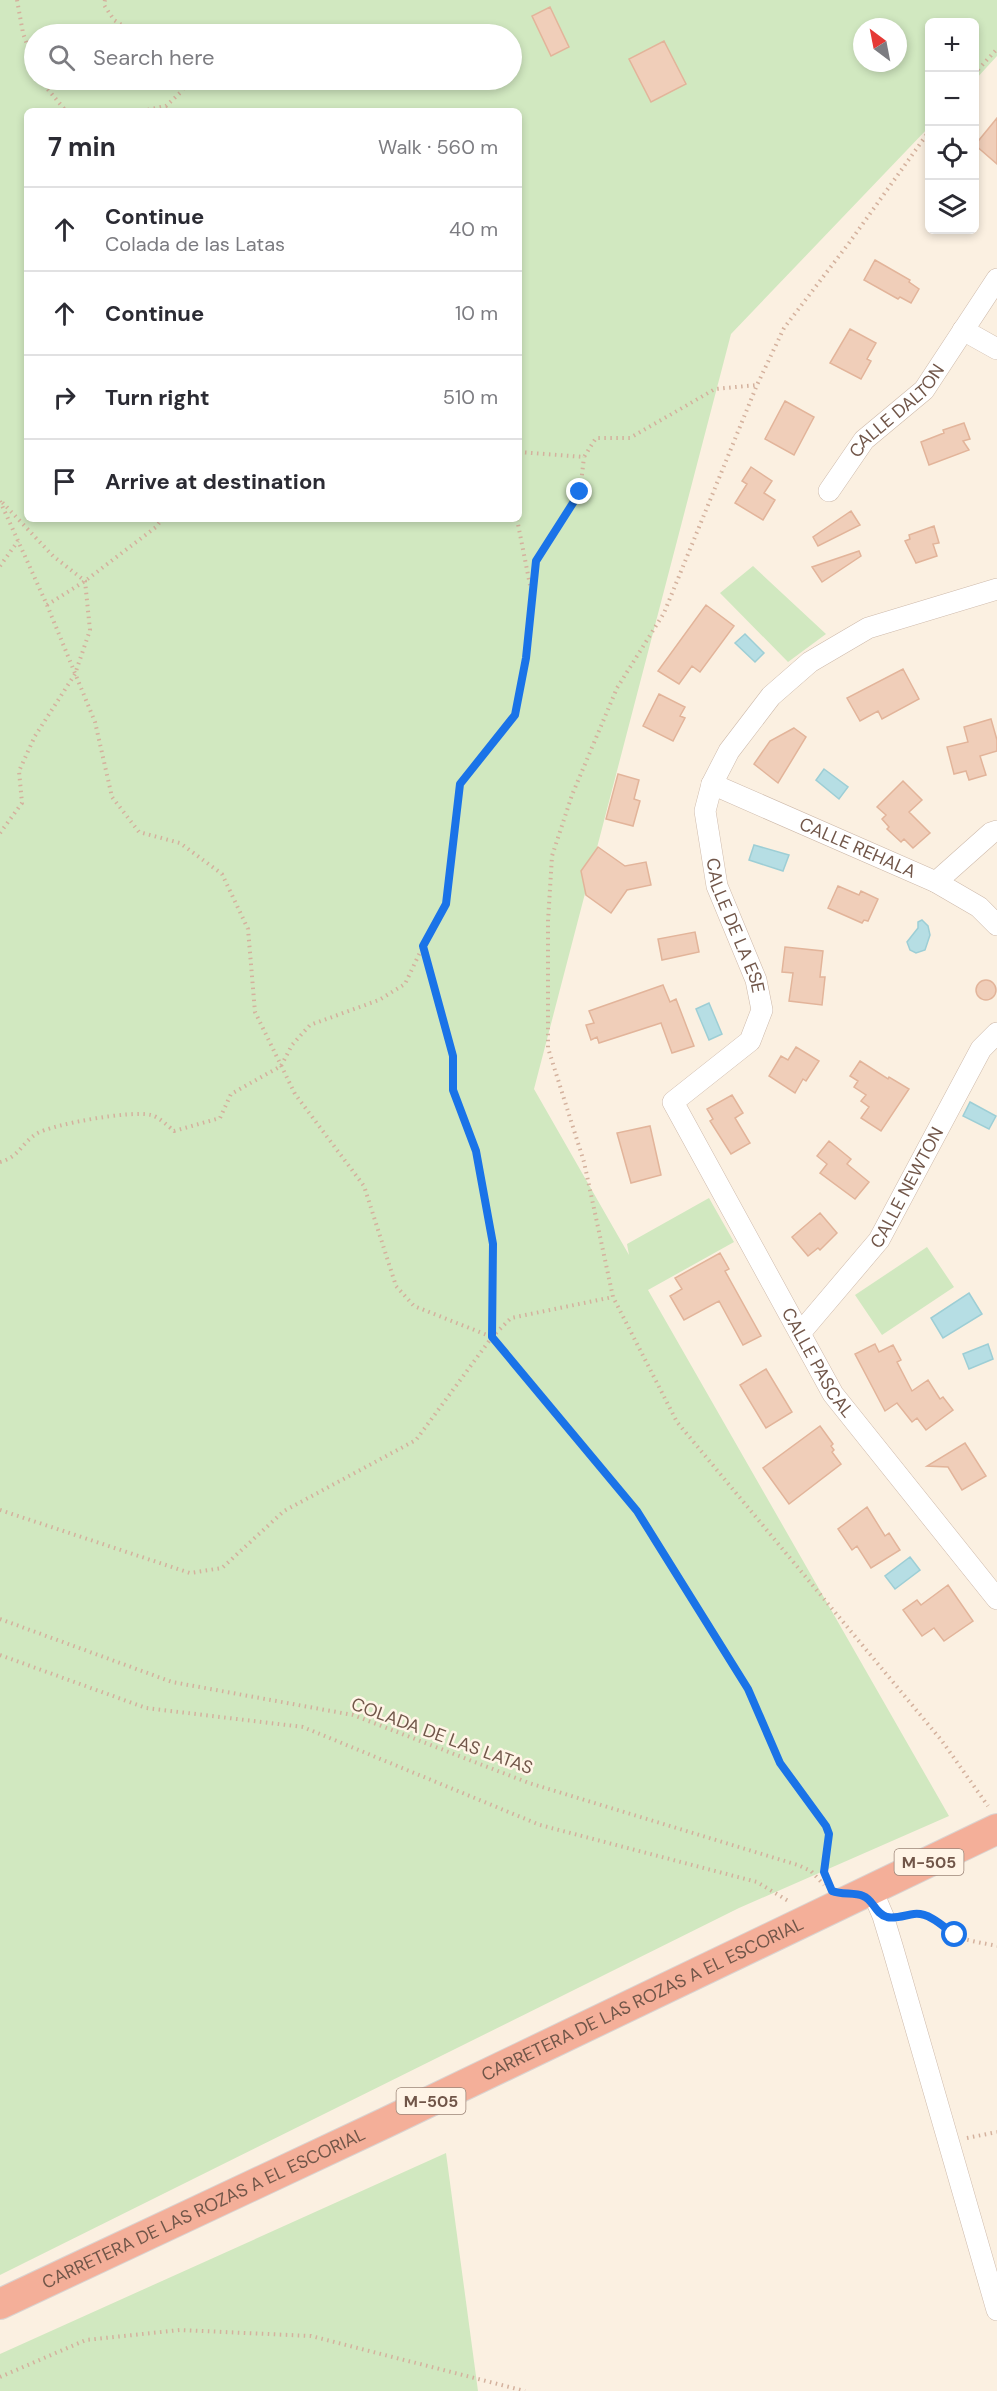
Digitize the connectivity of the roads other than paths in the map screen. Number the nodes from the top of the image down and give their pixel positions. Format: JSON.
{"nodes":[{"id":1,"x":997,"y":279,"type":"edge"},
{"id":2,"x":963,"y":330,"type":"junction"},
{"id":3,"x":997,"y":349,"type":"edge"},
{"id":4,"x":829,"y":491,"type":"dead end"},
{"id":5,"x":997,"y":589,"type":"edge"},
{"id":6,"x":712,"y":784,"type":"junction"},
{"id":7,"x":997,"y":831,"type":"edge"},
{"id":8,"x":936,"y":882,"type":"junction"},
{"id":9,"x":997,"y":925,"type":"edge"},
{"id":10,"x":997,"y":1033,"type":"edge"},
{"id":11,"x":673,"y":1102,"type":"joint"},
{"id":12,"x":801,"y":1332,"type":"junction"},
{"id":13,"x":995,"y":1593,"type":"edge"},
{"id":14,"x":997,"y":1829,"type":"edge"},
{"id":15,"x":872,"y":1900,"type":"junction"},
{"id":16,"x":0,"y":2304,"type":"edge"},
{"id":17,"x":997,"y":2310,"type":"edge"}],
"edges":[{"from":1,"to":2,"type":"street","name":"CALLE DALTON"},
{"from":2,"to":3,"type":"street"},
{"from":2,"to":4,"type":"street","name":"CALLE DALTON"},
{"from":5,"to":6,"type":"street","name":"CALLE DE LA ESE"},
{"from":6,"to":8,"type":"street","name":"CALLE REHALA"},
{"from":6,"to":11,"type":"street","name":"CALLE DE LA ESE"},
{"from":7,"to":8,"type":"street"},
{"from":8,"to":9,"type":"street","name":"CALLE REHALA"},
{"from":10,"to":12,"type":"street","name":"CALLE NEWTON"},
{"from":11,"to":12,"type":"street","name":"CALLE PASCAL"},
{"from":12,"to":13,"type":"street","name":"CALLE PASCAL"},
{"from":14,"to":15,"type":"highway","number":"M-505"},
{"from":15,"to":16,"type":"highway","name":"CARRETERA DE LAS ROZAS A EL ESCORIAL","number":"M-505"},
{"from":15,"to":17,"type":"street"}]}
